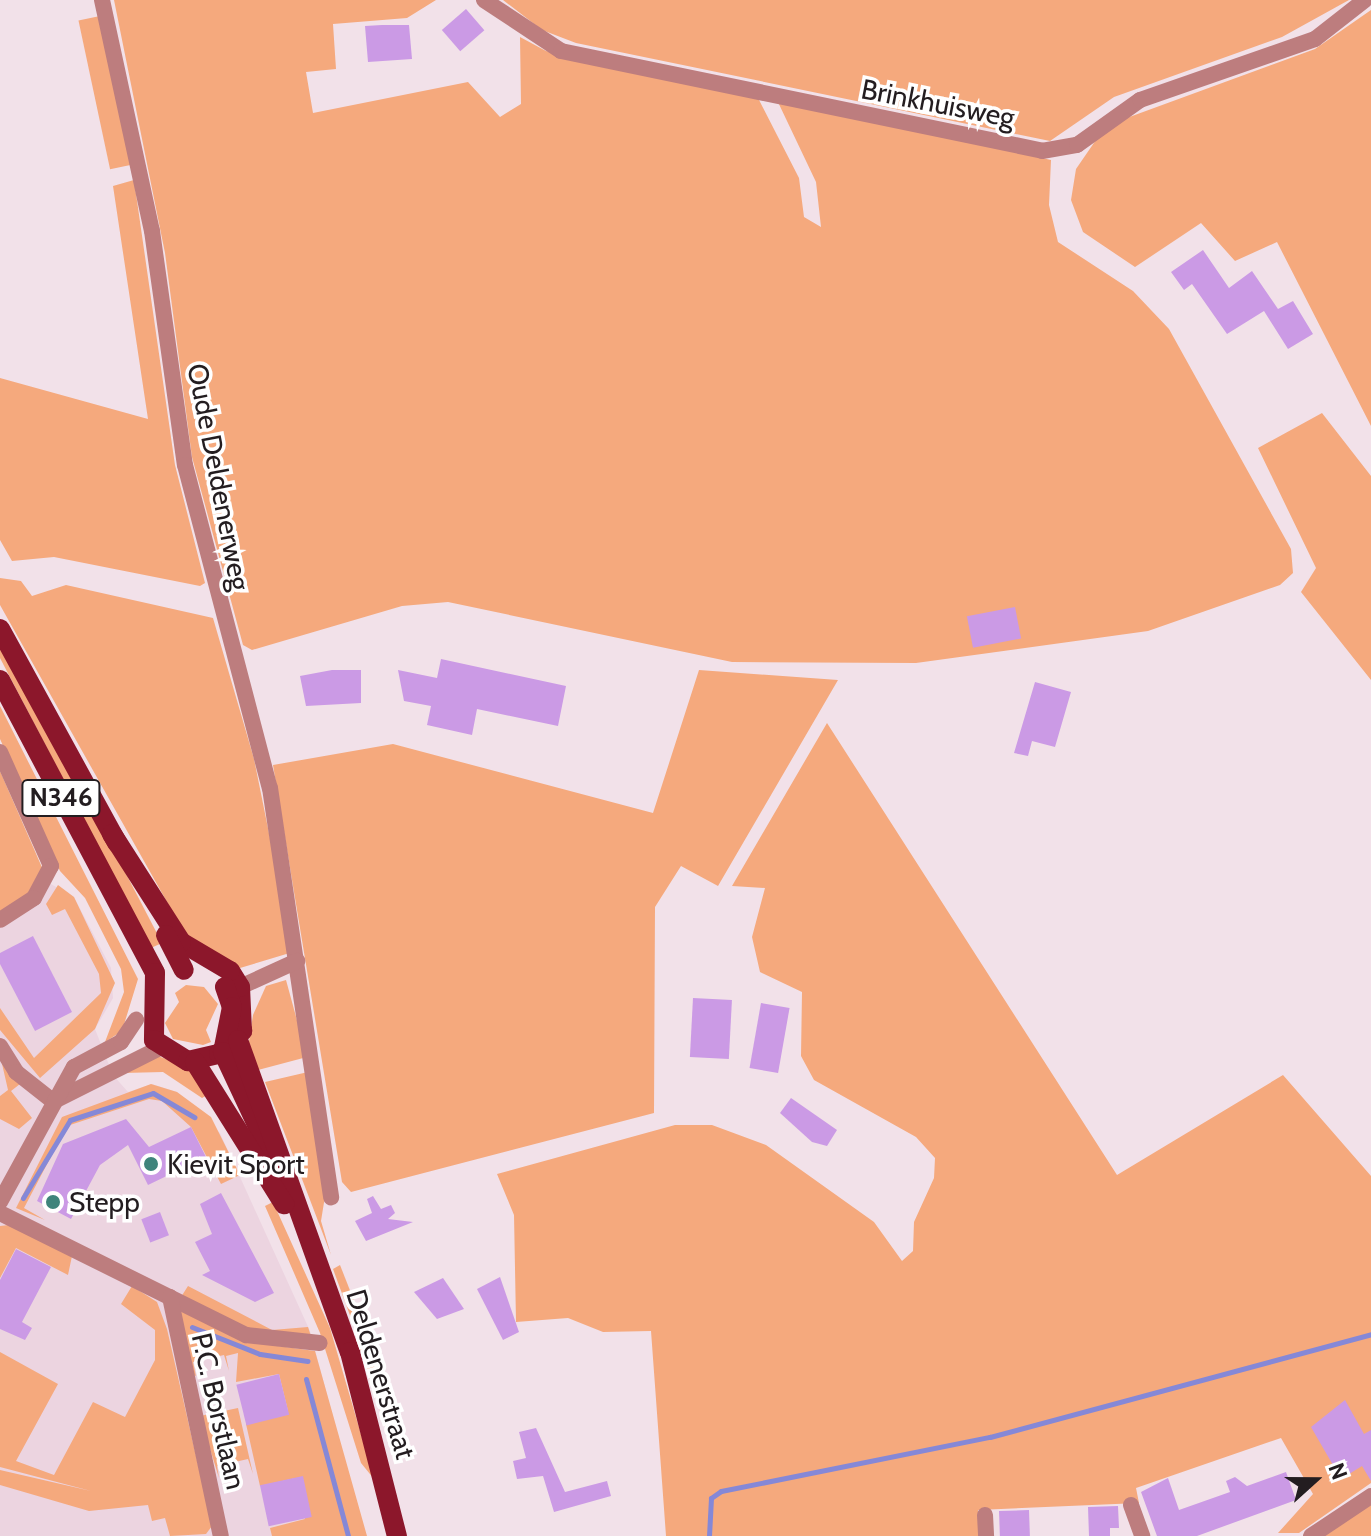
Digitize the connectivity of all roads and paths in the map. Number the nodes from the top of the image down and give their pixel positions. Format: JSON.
{"nodes":[{"id":1,"x":102,"y":0,"type":"edge"},
{"id":2,"x":484,"y":0,"type":"edge"},
{"id":3,"x":1365,"y":0,"type":"edge"},
{"id":4,"x":0,"y":629,"type":"edge"},
{"id":5,"x":0,"y":680,"type":"edge"},
{"id":6,"x":0,"y":752,"type":"edge"},
{"id":7,"x":0,"y":920,"type":"edge"},
{"id":8,"x":189,"y":961,"type":"junction"},
{"id":9,"x":297,"y":961,"type":"junction"},
{"id":10,"x":153,"y":984,"type":"junction"},
{"id":11,"x":233,"y":987,"type":"junction"},
{"id":12,"x":136,"y":1020,"type":"joint"},
{"id":13,"x":0,"y":1046,"type":"edge"},
{"id":14,"x":230,"y":1046,"type":"junction"},
{"id":15,"x":160,"y":1048,"type":"junction"},
{"id":16,"x":195,"y":1062,"type":"junction"},
{"id":17,"x":54,"y":1102,"type":"junction"},
{"id":18,"x":331,"y":1197,"type":"dead end"},
{"id":19,"x":0,"y":1202,"type":"edge"},
{"id":20,"x":0,"y":1213,"type":"edge"},
{"id":21,"x":301,"y":1233,"type":"junction"},
{"id":22,"x":170,"y":1297,"type":"junction"},
{"id":23,"x":320,"y":1343,"type":"dead end"},
{"id":24,"x":1371,"y":1496,"type":"edge"},
{"id":25,"x":1131,"y":1505,"type":"dead end"},
{"id":26,"x":985,"y":1515,"type":"dead end"},
{"id":27,"x":221,"y":1536,"type":"edge"},
{"id":28,"x":397,"y":1536,"type":"edge"},
{"id":29,"x":986,"y":1536,"type":"edge"},
{"id":30,"x":1142,"y":1536,"type":"edge"},
{"id":31,"x":1311,"y":1536,"type":"edge"}],
"edges":[{"from":1,"to":9,"type":"street","name":"Oude Deldenerweg"},
{"from":2,"to":3,"type":"street","name":"Brinkhuisweg"},
{"from":4,"to":8,"type":"main road","number":"N346"},
{"from":5,"to":10,"type":"main road","number":"N346"},
{"from":6,"to":7,"type":"street"},
{"from":8,"to":10,"type":"main road"},
{"from":8,"to":11,"type":"main road"},
{"from":9,"to":11,"type":"street"},
{"from":9,"to":18,"type":"street","name":"Oude Deldenerweg"},
{"from":10,"to":12,"type":"main road"},
{"from":10,"to":15,"type":"main road"},
{"from":11,"to":14,"type":"main road"},
{"from":12,"to":17,"type":"street"},
{"from":13,"to":17,"type":"street"},
{"from":14,"to":16,"type":"main road"},
{"from":14,"to":21,"type":"main road","name":"Deldenerstraat"},
{"from":15,"to":16,"type":"main road"},
{"from":15,"to":17,"type":"street"},
{"from":16,"to":21,"type":"main road","name":"Deldenerstraat"},
{"from":17,"to":19,"type":"street"},
{"from":20,"to":22,"type":"street"},
{"from":21,"to":28,"type":"main road","name":"Deldenerstraat"},
{"from":22,"to":23,"type":"street"},
{"from":22,"to":27,"type":"street","name":"P.C. Borstlaan"},
{"from":24,"to":31,"type":"street"},
{"from":25,"to":30,"type":"street"},
{"from":26,"to":29,"type":"street"}]}
